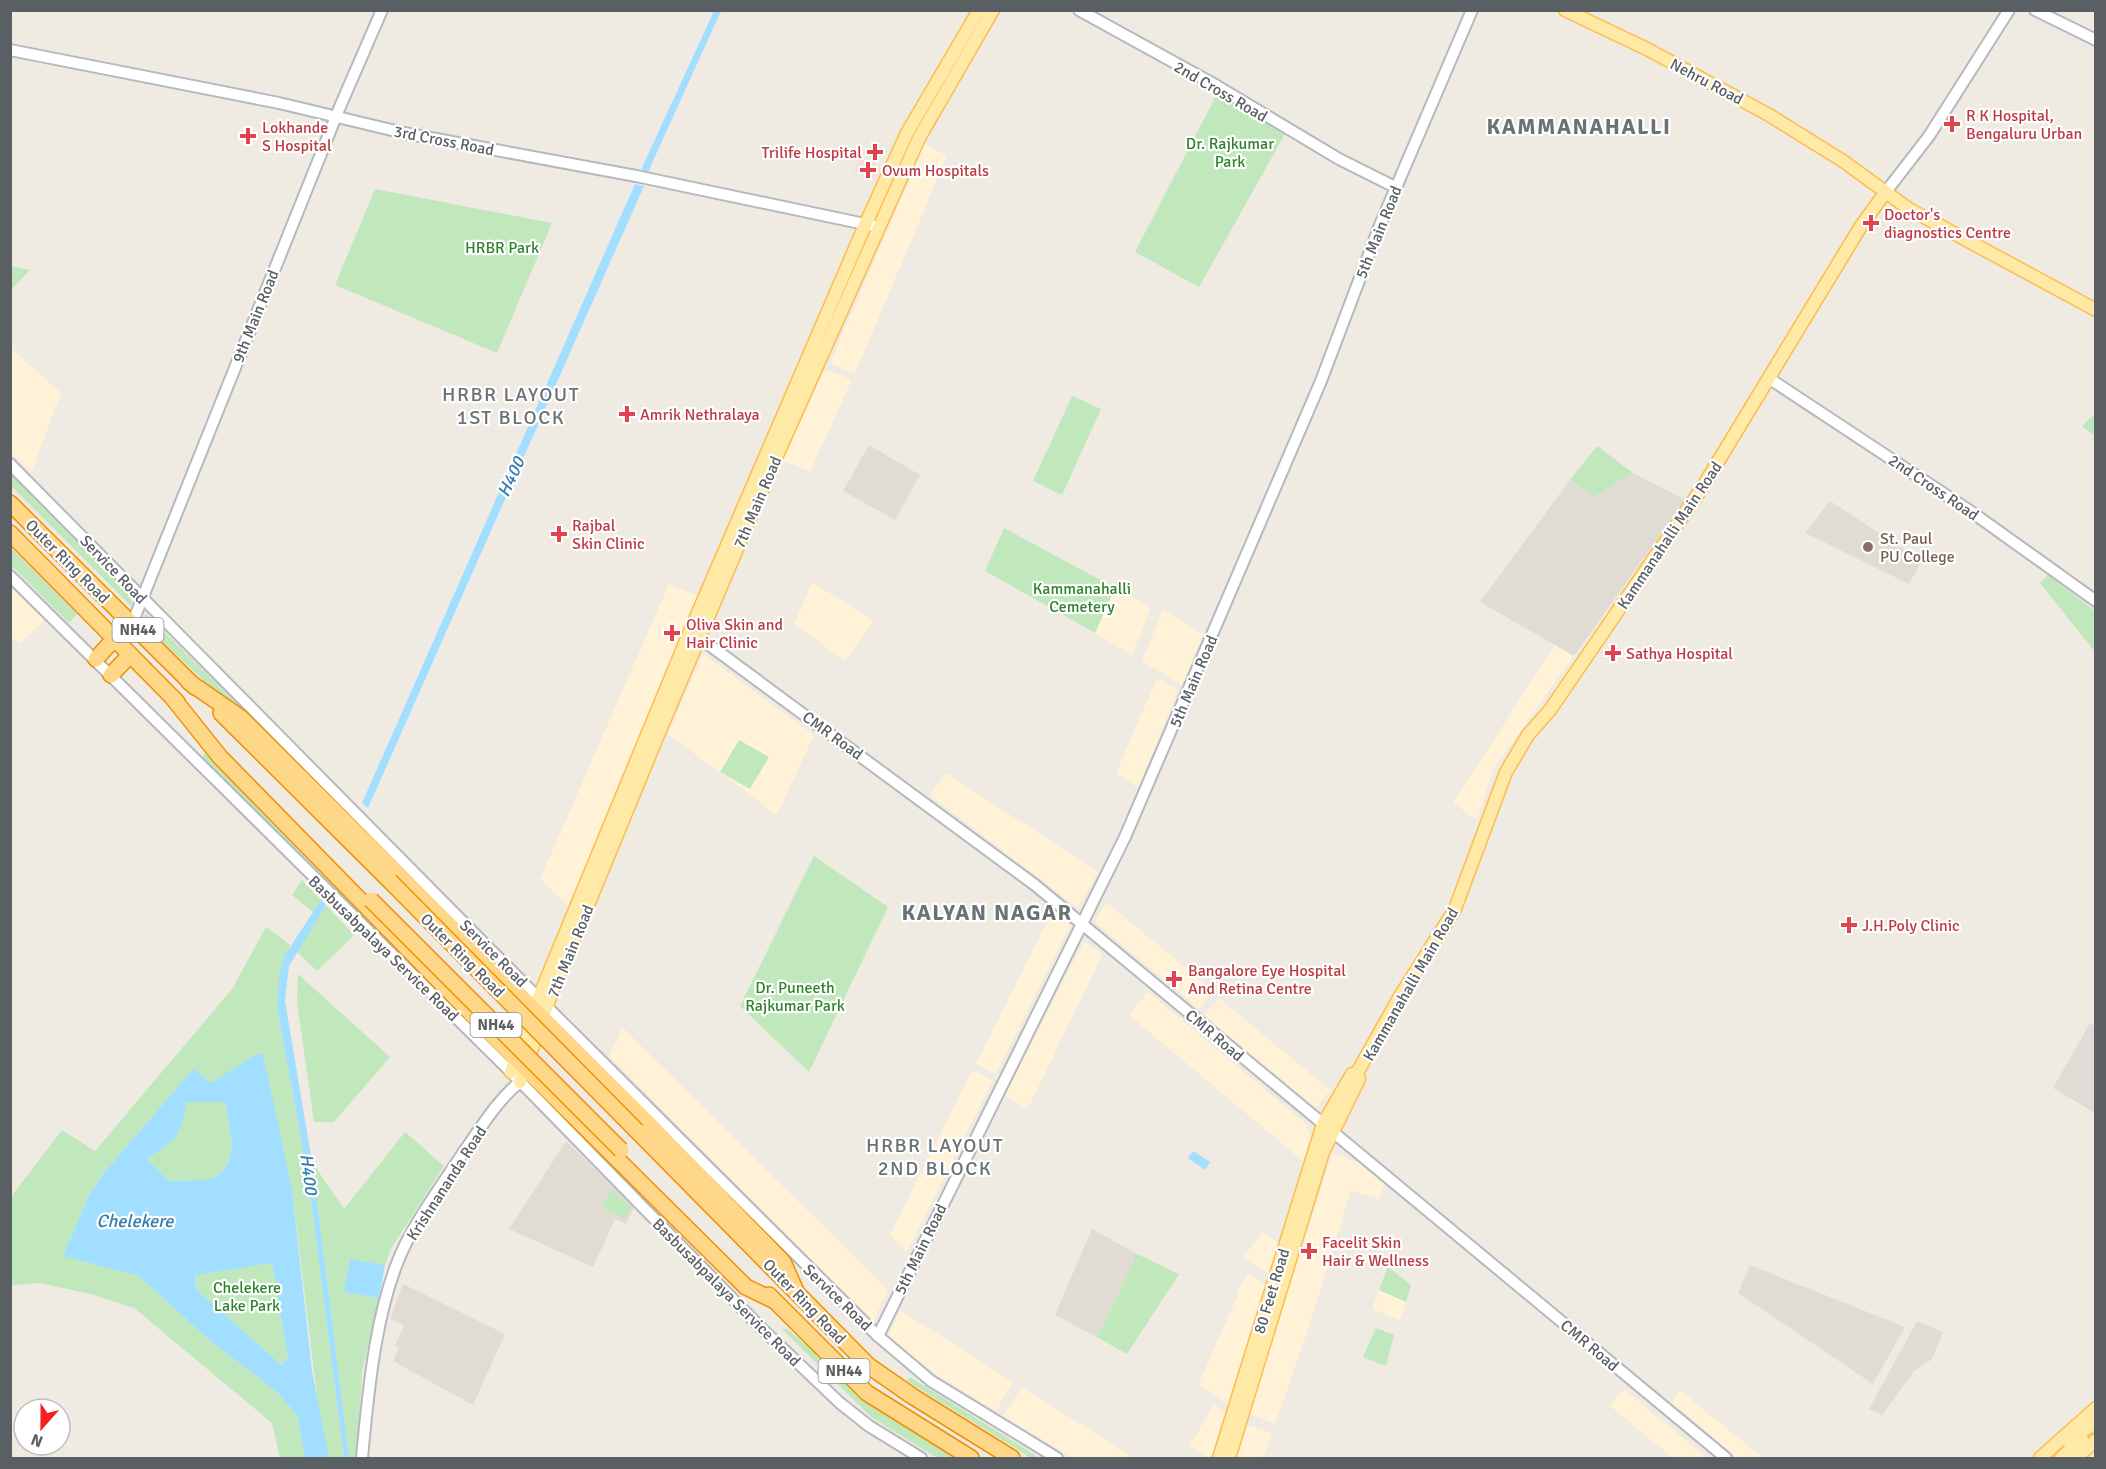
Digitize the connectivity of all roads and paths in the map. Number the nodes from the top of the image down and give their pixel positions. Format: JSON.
{"nodes":[{"id":1,"x":382,"y":10,"type":"edge"},
{"id":2,"x":980,"y":10,"type":"edge"},
{"id":3,"x":993,"y":10,"type":"edge"},
{"id":4,"x":1078,"y":10,"type":"edge"},
{"id":5,"x":1472,"y":10,"type":"edge"},
{"id":6,"x":1565,"y":10,"type":"edge"},
{"id":7,"x":2009,"y":10,"type":"edge"},
{"id":8,"x":2035,"y":10,"type":"edge"},
{"id":9,"x":2096,"y":40,"type":"edge"},
{"id":10,"x":10,"y":50,"type":"edge"},
{"id":11,"x":336,"y":115,"type":"junction"},
{"id":12,"x":1395,"y":187,"type":"junction"},
{"id":13,"x":1887,"y":190,"type":"junction"},
{"id":14,"x":873,"y":225,"type":"junction"},
{"id":15,"x":2096,"y":310,"type":"edge"},
{"id":16,"x":1770,"y":379,"type":"junction"},
{"id":17,"x":10,"y":464,"type":"edge"},
{"id":18,"x":10,"y":503,"type":"edge"},
{"id":19,"x":10,"y":533,"type":"edge"},
{"id":20,"x":10,"y":576,"type":"edge"},
{"id":21,"x":142,"y":598,"type":"junction"},
{"id":22,"x":2096,"y":601,"type":"edge"},
{"id":23,"x":132,"y":624,"type":"junction"},
{"id":24,"x":694,"y":634,"type":"junction"},
{"id":25,"x":114,"y":639,"type":"junction"},
{"id":26,"x":130,"y":655,"type":"junction"},
{"id":27,"x":96,"y":659,"type":"junction"},
{"id":28,"x":111,"y":675,"type":"junction"},
{"id":29,"x":189,"y":682,"type":"junction"},
{"id":30,"x":172,"y":697,"type":"junction"},
{"id":31,"x":1083,"y":924,"type":"junction"},
{"id":32,"x":541,"y":1008,"type":"junction"},
{"id":33,"x":517,"y":1074,"type":"junction"},
{"id":34,"x":1327,"y":1128,"type":"junction"},
{"id":35,"x":795,"y":1289,"type":"junction"},
{"id":36,"x":775,"y":1301,"type":"junction"},
{"id":37,"x":878,"y":1336,"type":"junction"},
{"id":38,"x":2096,"y":1408,"type":"edge"},
{"id":39,"x":2096,"y":1423,"type":"edge"},
{"id":40,"x":2096,"y":1440,"type":"edge"},
{"id":41,"x":362,"y":1458,"type":"edge"},
{"id":42,"x":921,"y":1458,"type":"edge"},
{"id":43,"x":971,"y":1458,"type":"edge"},
{"id":44,"x":1012,"y":1458,"type":"edge"},
{"id":45,"x":1057,"y":1458,"type":"edge"},
{"id":46,"x":1219,"y":1458,"type":"edge"},
{"id":47,"x":1229,"y":1458,"type":"edge"},
{"id":48,"x":1726,"y":1458,"type":"edge"},
{"id":49,"x":2040,"y":1458,"type":"edge"},
{"id":50,"x":2050,"y":1458,"type":"edge"},
{"id":51,"x":2061,"y":1458,"type":"edge"},
{"id":52,"x":2076,"y":1458,"type":"edge"}],
"edges":[{"from":1,"to":11,"type":"street","name":"9th Main Road"},
{"from":2,"to":14,"type":"main road","name":"7th Main Road"},
{"from":3,"to":14,"type":"main road","name":"7th Main Road"},
{"from":4,"to":12,"type":"street","name":"2nd Cross Road"},
{"from":5,"to":12,"type":"street","name":"5th Main Road"},
{"from":6,"to":13,"type":"main road","name":"Nehru Road"},
{"from":7,"to":13,"type":"street","name":"Kammanahalli Main Road"},
{"from":8,"to":9,"type":"street"},
{"from":10,"to":11,"type":"street","name":"3rd Cross Road"},
{"from":11,"to":14,"type":"street","name":"3rd Cross Road"},
{"from":11,"to":21,"type":"street","name":"9th Main Road"},
{"from":12,"to":31,"type":"street","name":"5th Main Road"},
{"from":13,"to":15,"type":"main road","name":"Nehru Road"},
{"from":13,"to":16,"type":"main road","name":"Kammanahalli Main Road"},
{"from":14,"to":24,"type":"main road","name":"7th Main Road"},
{"from":14,"to":24,"type":"main road","name":"7th Main Road"},
{"from":16,"to":22,"type":"street","name":"2nd Cross Road"},
{"from":16,"to":34,"type":"main road","name":"Kammanahalli Main Road"},
{"from":17,"to":21,"type":"street","name":"Service Road"},
{"from":18,"to":23,"type":"highway","name":"Outer Ring Road","number":"NH44"},
{"from":19,"to":25,"type":"highway","name":"Outer Ring Road","number":"NH44"},
{"from":20,"to":27,"type":"street","name":"Basbusabpalaya Service Road"},
{"from":21,"to":23,"type":"street","name":"9th Main Road"},
{"from":21,"to":32,"type":"street","name":"Service Road"},
{"from":23,"to":29,"type":"highway","name":"Outer Ring Road","number":"NH44"},
{"from":24,"to":31,"type":"street","name":"CMR Road"},
{"from":24,"to":32,"type":"main road","name":"7th Main Road"},
{"from":25,"to":26,"type":"highway","name":"Outer Ring Road","number":"NH44"},
{"from":25,"to":27,"type":"highway"},
{"from":26,"to":28,"type":"highway"},
{"from":26,"to":30,"type":"highway","name":"Outer Ring Road","number":"NH44"},
{"from":27,"to":28,"type":"street","name":"Basbusabpalaya Service Road"},
{"from":28,"to":33,"type":"street","name":"Basbusabpalaya Service Road"},
{"from":29,"to":32,"type":"highway"},
{"from":29,"to":35,"type":"highway","name":"Outer Ring Road","number":"NH44","bridge":true},
{"from":30,"to":33,"type":"highway"},
{"from":30,"to":36,"type":"highway","name":"Outer Ring Road","number":"NH44","bridge":true},
{"from":31,"to":34,"type":"street","name":"CMR Road"},
{"from":31,"to":37,"type":"street","name":"5th Main Road"},
{"from":32,"to":33,"type":"main road","name":"7th Main Road"},
{"from":32,"to":35,"type":"highway"},
{"from":32,"to":37,"type":"street","name":"Service Road"},
{"from":33,"to":36,"type":"highway"},
{"from":33,"to":41,"type":"street","name":"Krishnananda Road"},
{"from":33,"to":42,"type":"street","name":"Basbusabpalaya Service Road"},
{"from":34,"to":46,"type":"main road","name":"80 Feet Road"},
{"from":34,"to":47,"type":"main road","name":"80 Feet Road"},
{"from":34,"to":48,"type":"street","name":"CMR Road"},
{"from":35,"to":44,"type":"highway","name":"Outer Ring Road","number":"NH44"},
{"from":36,"to":43,"type":"highway","name":"Outer Ring Road","number":"NH44"},
{"from":37,"to":45,"type":"street","name":"Service Road"},
{"from":38,"to":49,"type":"main road"},
{"from":39,"to":50,"type":"main road"},
{"from":39,"to":51,"type":"main road"},
{"from":40,"to":52,"type":"main road"}]}
